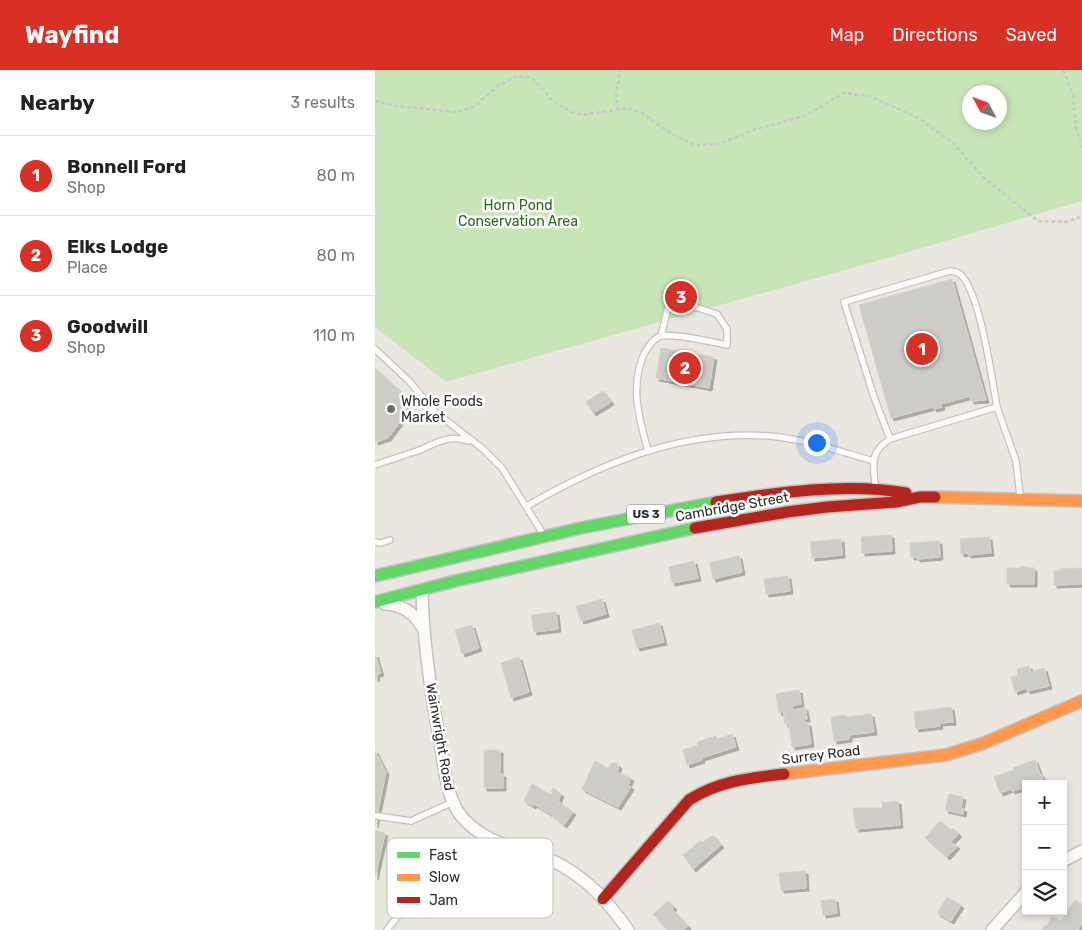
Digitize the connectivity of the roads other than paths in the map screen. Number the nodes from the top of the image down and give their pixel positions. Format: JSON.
{"nodes":[{"id":1,"x":661,"y":336,"type":"junction"},
{"id":2,"x":375,"y":349,"type":"edge"},
{"id":3,"x":997,"y":407,"type":"junction"},
{"id":4,"x":890,"y":439,"type":"junction"},
{"id":5,"x":472,"y":442,"type":"junction"},
{"id":6,"x":648,"y":451,"type":"junction"},
{"id":7,"x":873,"y":461,"type":"junction"},
{"id":8,"x":375,"y":465,"type":"edge"},
{"id":9,"x":875,"y":489,"type":"junction"},
{"id":10,"x":920,"y":497,"type":"junction"},
{"id":11,"x":1021,"y":500,"type":"junction"},
{"id":12,"x":1082,"y":502,"type":"edge"},
{"id":13,"x":527,"y":506,"type":"junction"},
{"id":14,"x":390,"y":540,"type":"dead end"},
{"id":15,"x":375,"y":542,"type":"edge"},
{"id":16,"x":548,"y":549,"type":"junction"},
{"id":17,"x":375,"y":576,"type":"edge"},
{"id":18,"x":422,"y":590,"type":"junction"},
{"id":19,"x":375,"y":604,"type":"edge"},
{"id":20,"x":423,"y":629,"type":"junction"},
{"id":21,"x":1082,"y":701,"type":"edge"},
{"id":22,"x":453,"y":802,"type":"junction"},
{"id":23,"x":377,"y":816,"type":"dead end"},
{"id":24,"x":488,"y":838,"type":"edge"},
{"id":25,"x":1082,"y":851,"type":"edge"},
{"id":26,"x":1067,"y":859,"type":"edge"},
{"id":27,"x":553,"y":861,"type":"edge"},
{"id":28,"x":1022,"y":896,"type":"edge"},
{"id":29,"x":603,"y":899,"type":"junction"},
{"id":30,"x":397,"y":918,"type":"edge"},
{"id":31,"x":387,"y":930,"type":"edge"},
{"id":32,"x":628,"y":930,"type":"edge"},
{"id":33,"x":992,"y":930,"type":"edge"}],
"edges":[{"from":1,"to":1,"type":"lane"},
{"from":1,"to":6,"type":"lane"},
{"from":2,"to":5,"type":"lane"},
{"from":3,"to":4,"type":"lane"},
{"from":3,"to":4,"type":"lane"},
{"from":3,"to":11,"type":"lane"},
{"from":4,"to":7,"type":"lane"},
{"from":5,"to":8,"type":"lane"},
{"from":5,"to":13,"type":"lane"},
{"from":6,"to":7,"type":"lane"},
{"from":6,"to":13,"type":"lane"},
{"from":7,"to":9,"type":"lane"},
{"from":9,"to":10,"type":"main road","name":"Cambridge Street","number":"US 3"},
{"from":9,"to":16,"type":"main road","name":"Cambridge Street","number":"US 3"},
{"from":10,"to":11,"type":"main road","name":"Cambridge Street","number":"US 3"},
{"from":10,"to":16,"type":"main road","name":"Cambridge Street","number":"US 3"},
{"from":11,"to":12,"type":"main road","name":"Cambridge Street","number":"US 3"},
{"from":13,"to":16,"type":"lane"},
{"from":14,"to":15,"type":"lane"},
{"from":16,"to":17,"type":"main road","name":"Cambridge Street","number":"US 3"},
{"from":16,"to":18,"type":"main road","name":"Cambridge Street","number":"US 3"},
{"from":18,"to":19,"type":"main road","name":"Cambridge Street","number":"US 3"},
{"from":18,"to":20,"type":"street","name":"Wainwright Road"},
{"from":19,"to":20,"type":"street"},
{"from":20,"to":22,"type":"street","name":"Wainwright Road"},
{"from":21,"to":29,"type":"main road","name":"Surrey Road"},
{"from":22,"to":23,"type":"lane"},
{"from":22,"to":24,"type":"street","name":"Wainwright Road"},
{"from":25,"to":26,"type":"street"},
{"from":27,"to":29,"type":"street","name":"Wainwright Road"},
{"from":28,"to":33,"type":"street"},
{"from":29,"to":32,"type":"street","name":"Wainwright Road"},
{"from":30,"to":31,"type":"lane"}]}
